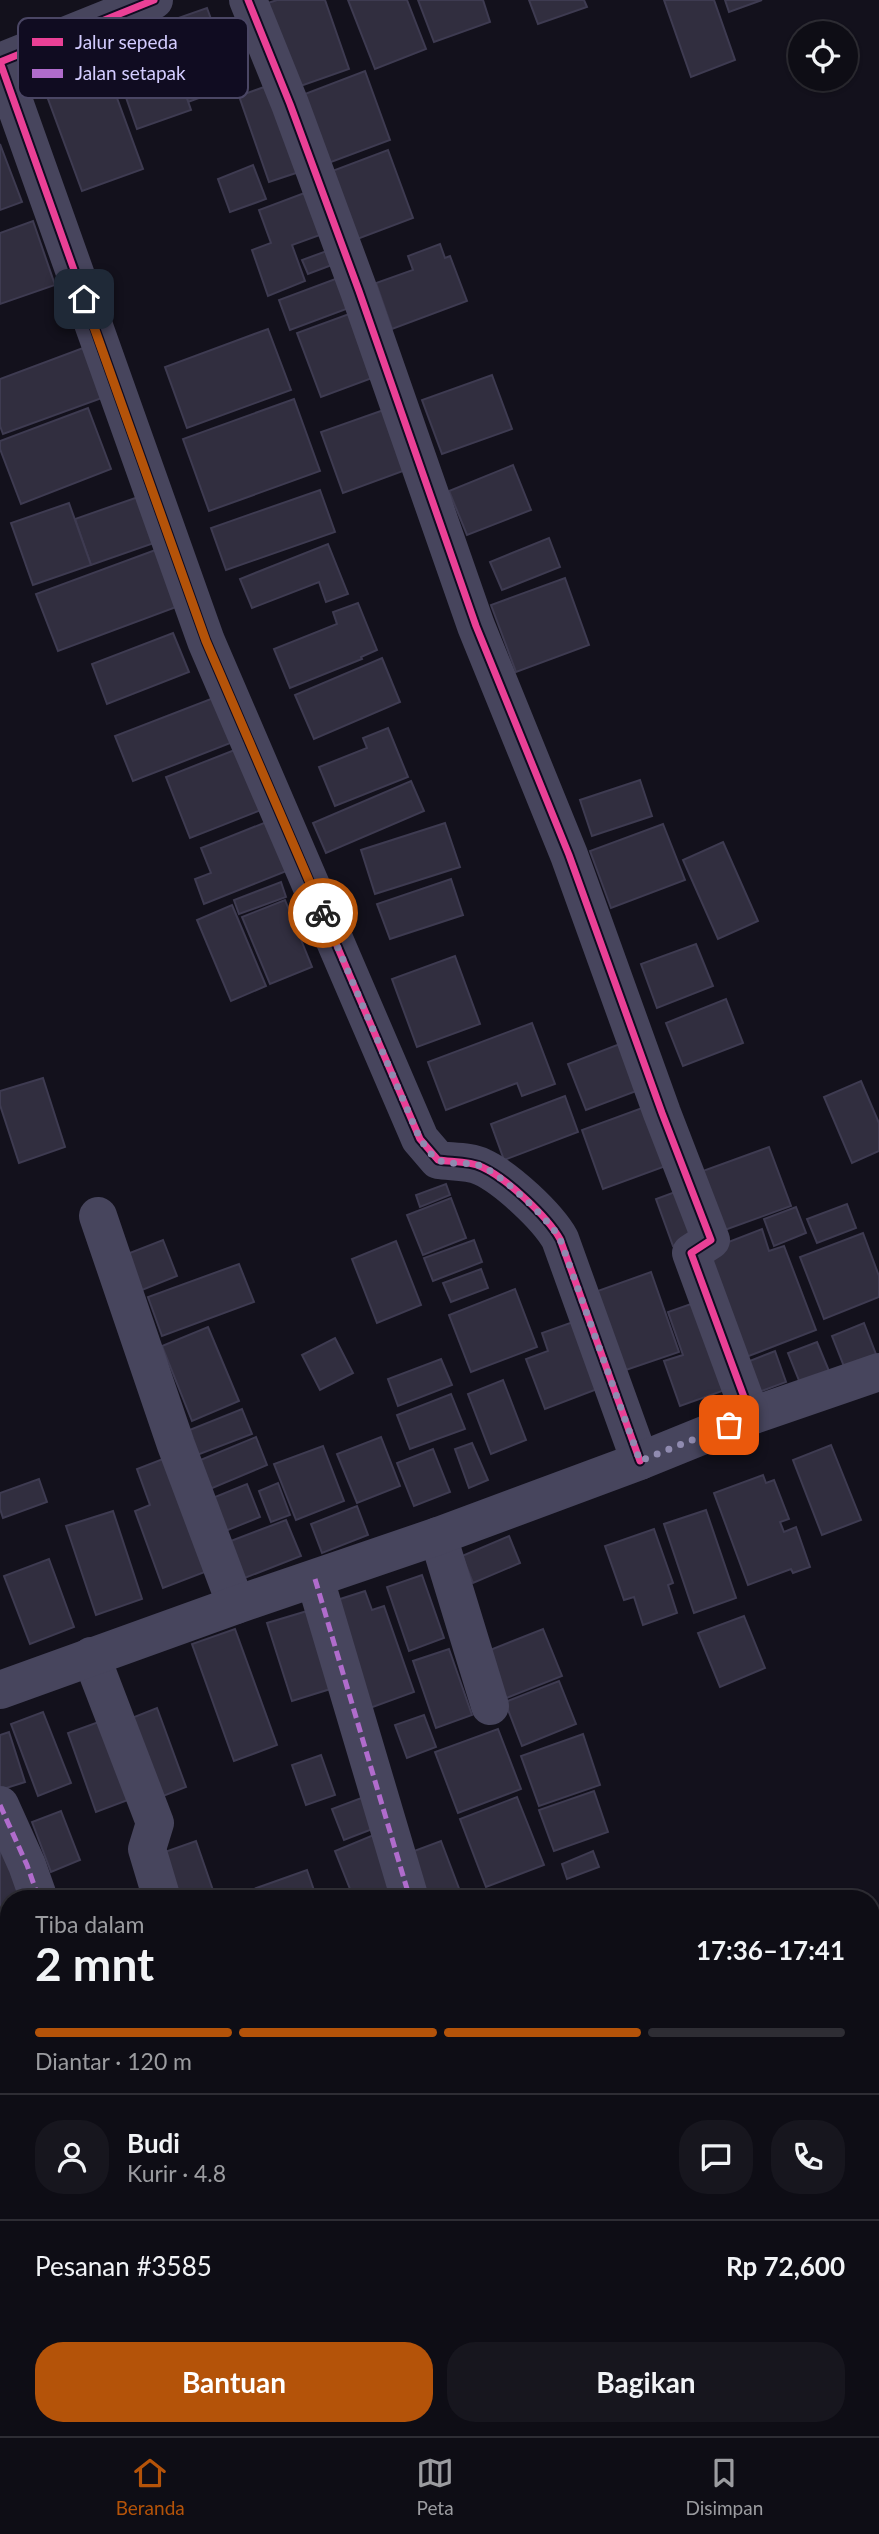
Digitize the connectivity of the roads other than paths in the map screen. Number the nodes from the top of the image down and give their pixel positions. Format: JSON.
{"nodes":[{"id":1,"x":154,"y":0,"type":"edge"},
{"id":2,"x":248,"y":0,"type":"edge"},
{"id":3,"x":109,"y":18,"type":"edge"},
{"id":4,"x":18,"y":55,"type":"edge"},
{"id":5,"x":98,"y":1216,"type":"dead end"},
{"id":6,"x":879,"y":1372,"type":"edge"},
{"id":7,"x":751,"y":1416,"type":"junction"},
{"id":8,"x":640,"y":1461,"type":"junction"},
{"id":9,"x":438,"y":1536,"type":"junction"},
{"id":10,"x":315,"y":1579,"type":"junction"},
{"id":11,"x":236,"y":1605,"type":"junction"},
{"id":12,"x":92,"y":1657,"type":"junction"},
{"id":13,"x":0,"y":1690,"type":"edge"},
{"id":14,"x":490,"y":1706,"type":"dead end"},
{"id":15,"x":0,"y":1805,"type":"edge"},
{"id":16,"x":36,"y":1890,"type":"edge"},
{"id":17,"x":159,"y":1890,"type":"edge"},
{"id":18,"x":407,"y":1890,"type":"edge"}],
"edges":[{"from":1,"to":3,"type":"street"},
{"from":2,"to":7,"type":"street"},
{"from":4,"to":8,"type":"street"},
{"from":5,"to":11,"type":"street"},
{"from":6,"to":7,"type":"street"},
{"from":7,"to":8,"type":"street"},
{"from":8,"to":9,"type":"street"},
{"from":9,"to":10,"type":"street"},
{"from":9,"to":14,"type":"street"},
{"from":10,"to":11,"type":"street"},
{"from":10,"to":18,"type":"street"},
{"from":11,"to":12,"type":"street"},
{"from":12,"to":13,"type":"street"},
{"from":12,"to":17,"type":"street"},
{"from":15,"to":16,"type":"street"}]}
